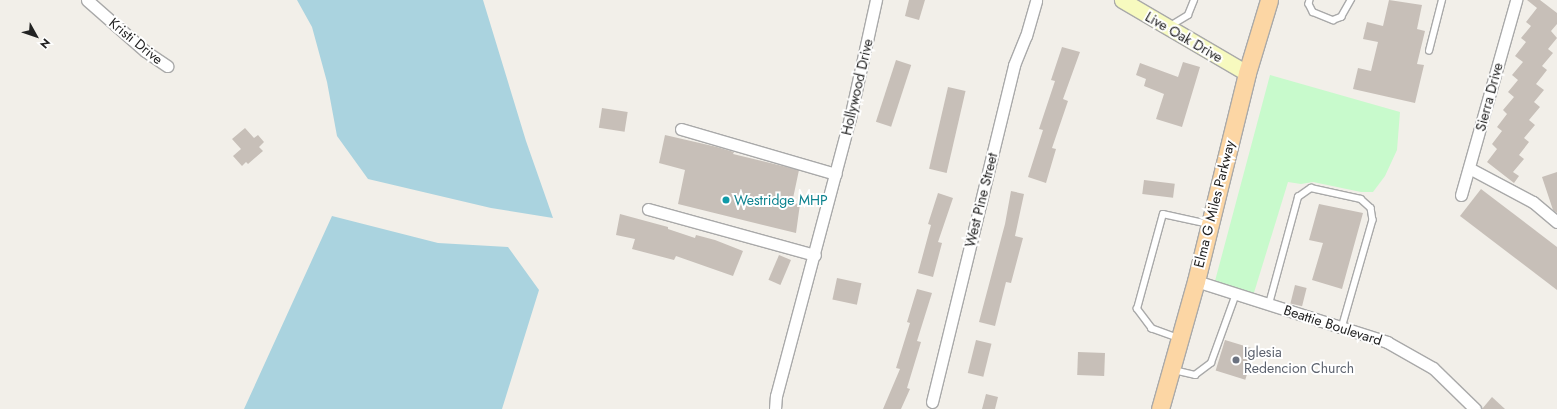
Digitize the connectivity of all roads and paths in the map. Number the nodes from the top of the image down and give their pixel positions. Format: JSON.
{"nodes":[{"id":1,"x":87,"y":0,"type":"edge"},
{"id":2,"x":876,"y":0,"type":"edge"},
{"id":3,"x":1036,"y":0,"type":"edge"},
{"id":4,"x":1122,"y":0,"type":"edge"},
{"id":5,"x":1194,"y":0,"type":"edge"},
{"id":6,"x":1269,"y":0,"type":"edge"},
{"id":7,"x":1310,"y":0,"type":"edge"},
{"id":8,"x":1351,"y":0,"type":"edge"},
{"id":9,"x":1442,"y":0,"type":"edge"},
{"id":10,"x":1516,"y":0,"type":"edge"},
{"id":11,"x":1168,"y":28,"type":"junction"},
{"id":12,"x":1428,"y":51,"type":"dead end"},
{"id":13,"x":167,"y":66,"type":"dead end"},
{"id":14,"x":1247,"y":73,"type":"junction"},
{"id":15,"x":681,"y":129,"type":"dead end"},
{"id":16,"x":1469,"y":168,"type":"junction"},
{"id":17,"x":836,"y":174,"type":"junction"},
{"id":18,"x":1461,"y":195,"type":"dead end"},
{"id":19,"x":648,"y":209,"type":"dead end"},
{"id":20,"x":1557,"y":222,"type":"edge"},
{"id":21,"x":1209,"y":224,"type":"junction"},
{"id":22,"x":815,"y":255,"type":"junction"},
{"id":23,"x":1196,"y":280,"type":"junction"},
{"id":24,"x":1236,"y":294,"type":"junction"},
{"id":25,"x":1269,"y":304,"type":"junction"},
{"id":26,"x":1342,"y":328,"type":"junction"},
{"id":27,"x":1180,"y":338,"type":"junction"},
{"id":28,"x":1171,"y":370,"type":"junction"},
{"id":29,"x":932,"y":402,"type":"dead end"},
{"id":30,"x":775,"y":409,"type":"edge"},
{"id":31,"x":1160,"y":409,"type":"edge"},
{"id":32,"x":1475,"y":409,"type":"edge"}],
"edges":[{"from":1,"to":13,"type":"street","name":"Kristi Drive"},
{"from":2,"to":17,"type":"street","name":"Hollywood Drive"},
{"from":3,"to":29,"type":"street","name":"West Pine Street"},
{"from":4,"to":11,"type":"street","name":"Live Oak Drive"},
{"from":5,"to":11,"type":"lane"},
{"from":6,"to":14,"type":"main road","name":"Elma G Miles Parkway"},
{"from":7,"to":8,"type":"lane"},
{"from":9,"to":12,"type":"lane"},
{"from":10,"to":16,"type":"street","name":"Sierra Drive"},
{"from":11,"to":14,"type":"street","name":"Live Oak Drive"},
{"from":14,"to":21,"type":"main road","name":"Elma G Miles Parkway"},
{"from":15,"to":17,"type":"street"},
{"from":16,"to":18,"type":"street","name":"Sierra Drive"},
{"from":16,"to":20,"type":"street"},
{"from":17,"to":22,"type":"street","name":"Hollywood Drive"},
{"from":19,"to":22,"type":"street"},
{"from":21,"to":23,"type":"main road","name":"Elma G Miles Parkway"},
{"from":21,"to":27,"type":"lane"},
{"from":22,"to":30,"type":"street","name":"Hollywood Drive"},
{"from":23,"to":24,"type":"street","name":"Beattie Boulevard"},
{"from":23,"to":27,"type":"main road","name":"Elma G Miles Parkway"},
{"from":24,"to":25,"type":"street","name":"Beattie Boulevard"},
{"from":24,"to":28,"type":"lane"},
{"from":25,"to":26,"type":"street","name":"Beattie Boulevard"},
{"from":25,"to":26,"type":"lane"},
{"from":26,"to":32,"type":"street","name":"Beattie Boulevard"},
{"from":27,"to":28,"type":"main road","name":"Elma G Miles Parkway"},
{"from":28,"to":31,"type":"main road","name":"Elma G Miles Parkway"}]}
